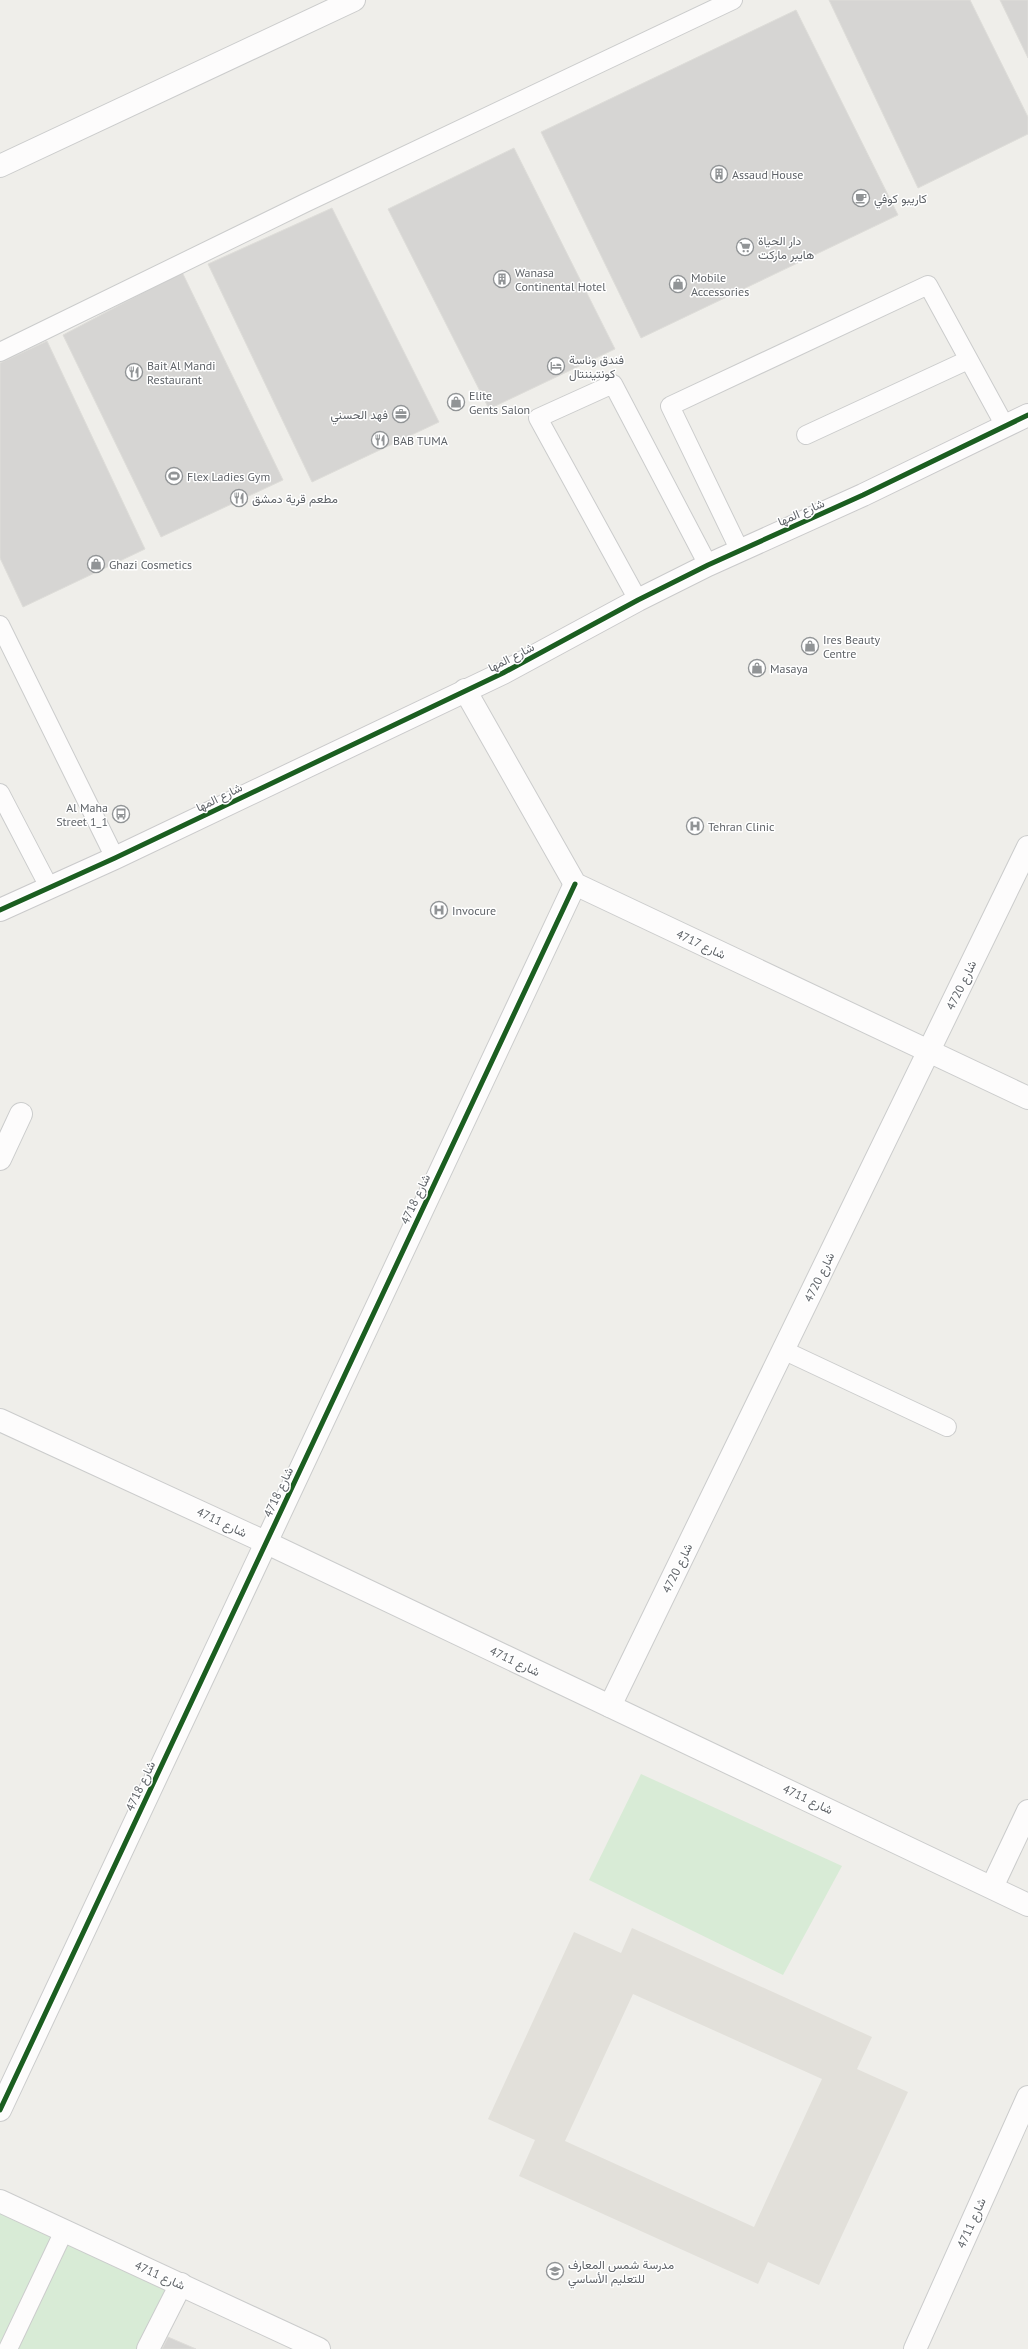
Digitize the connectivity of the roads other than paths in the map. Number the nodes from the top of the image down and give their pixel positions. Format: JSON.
{"nodes":[{"id":1,"x":354,"y":0,"type":"edge"},
{"id":2,"x":733,"y":0,"type":"edge"},
{"id":3,"x":0,"y":166,"type":"edge"},
{"id":4,"x":0,"y":352,"type":"edge"},
{"id":5,"x":968,"y":360,"type":"junction"},
{"id":6,"x":1028,"y":415,"type":"edge"},
{"id":7,"x":1005,"y":426,"type":"junction"},
{"id":8,"x":806,"y":435,"type":"dead end"},
{"id":9,"x":740,"y":551,"type":"junction"},
{"id":10,"x":708,"y":565,"type":"junction"},
{"id":11,"x":638,"y":600,"type":"junction"},
{"id":12,"x":0,"y":625,"type":"edge"},
{"id":13,"x":465,"y":690,"type":"junction"},
{"id":14,"x":0,"y":793,"type":"edge"},
{"id":15,"x":1028,"y":847,"type":"edge"},
{"id":16,"x":115,"y":858,"type":"junction"},
{"id":17,"x":575,"y":884,"type":"junction"},
{"id":18,"x":48,"y":887,"type":"junction"},
{"id":19,"x":0,"y":910,"type":"edge"},
{"id":20,"x":929,"y":1051,"type":"junction"},
{"id":21,"x":1028,"y":1098,"type":"edge"},
{"id":22,"x":21,"y":1114,"type":"dead end"},
{"id":23,"x":0,"y":1159,"type":"edge"},
{"id":24,"x":784,"y":1350,"type":"junction"},
{"id":25,"x":0,"y":1420,"type":"edge"},
{"id":26,"x":948,"y":1427,"type":"dead end"},
{"id":27,"x":265,"y":1542,"type":"junction"},
{"id":28,"x":610,"y":1706,"type":"junction"},
{"id":29,"x":1028,"y":1811,"type":"edge"},
{"id":30,"x":992,"y":1887,"type":"junction"},
{"id":31,"x":1028,"y":1905,"type":"edge"},
{"id":32,"x":1028,"y":2098,"type":"edge"},
{"id":33,"x":0,"y":2110,"type":"edge"},
{"id":34,"x":0,"y":2201,"type":"edge"},
{"id":35,"x":64,"y":2231,"type":"junction"},
{"id":36,"x":181,"y":2284,"type":"junction"},
{"id":37,"x":8,"y":2349,"type":"edge"},
{"id":38,"x":148,"y":2349,"type":"edge"},
{"id":39,"x":319,"y":2349,"type":"edge"},
{"id":40,"x":915,"y":2349,"type":"edge"}],
"edges":[{"from":1,"to":3,"type":"street"},
{"from":2,"to":4,"type":"lane"},
{"from":5,"to":7,"type":"lane"},
{"from":5,"to":8,"type":"lane"},
{"from":5,"to":9,"type":"lane"},
{"from":6,"to":7,"type":"street","name":"شارع المها"},
{"from":7,"to":9,"type":"street","name":"شارع المها"},
{"from":9,"to":10,"type":"street","name":"شارع المها"},
{"from":10,"to":11,"type":"street","name":"شارع المها"},
{"from":10,"to":11,"type":"lane"},
{"from":11,"to":13,"type":"street","name":"شارع المها"},
{"from":12,"to":16,"type":"lane"},
{"from":13,"to":16,"type":"street","name":"شارع المها"},
{"from":13,"to":17,"type":"street"},
{"from":14,"to":18,"type":"lane"},
{"from":15,"to":20,"type":"street","name":"4720 شارع"},
{"from":16,"to":18,"type":"street","name":"شارع المها"},
{"from":17,"to":20,"type":"street","name":"4717 شارع"},
{"from":17,"to":27,"type":"street","name":"4718 شارع"},
{"from":18,"to":19,"type":"street","name":"شارع المها"},
{"from":20,"to":21,"type":"street","name":"4717 شارع"},
{"from":20,"to":24,"type":"street","name":"4720 شارع"},
{"from":22,"to":23,"type":"street"},
{"from":24,"to":26,"type":"lane"},
{"from":24,"to":28,"type":"street","name":"4720 شارع"},
{"from":25,"to":27,"type":"street","name":"4711 شارع"},
{"from":27,"to":28,"type":"street","name":"4711 شارع"},
{"from":27,"to":33,"type":"street","name":"4718 شارع"},
{"from":28,"to":30,"type":"street","name":"4711 شارع"},
{"from":29,"to":30,"type":"street"},
{"from":30,"to":31,"type":"street","name":"4711 شارع"},
{"from":32,"to":40,"type":"street","name":"4711 شارع"},
{"from":34,"to":35,"type":"street","name":"4711 شارع"},
{"from":35,"to":36,"type":"street","name":"4711 شارع"},
{"from":35,"to":37,"type":"lane"},
{"from":36,"to":38,"type":"street"},
{"from":36,"to":39,"type":"street","name":"4711 شارع"}]}
